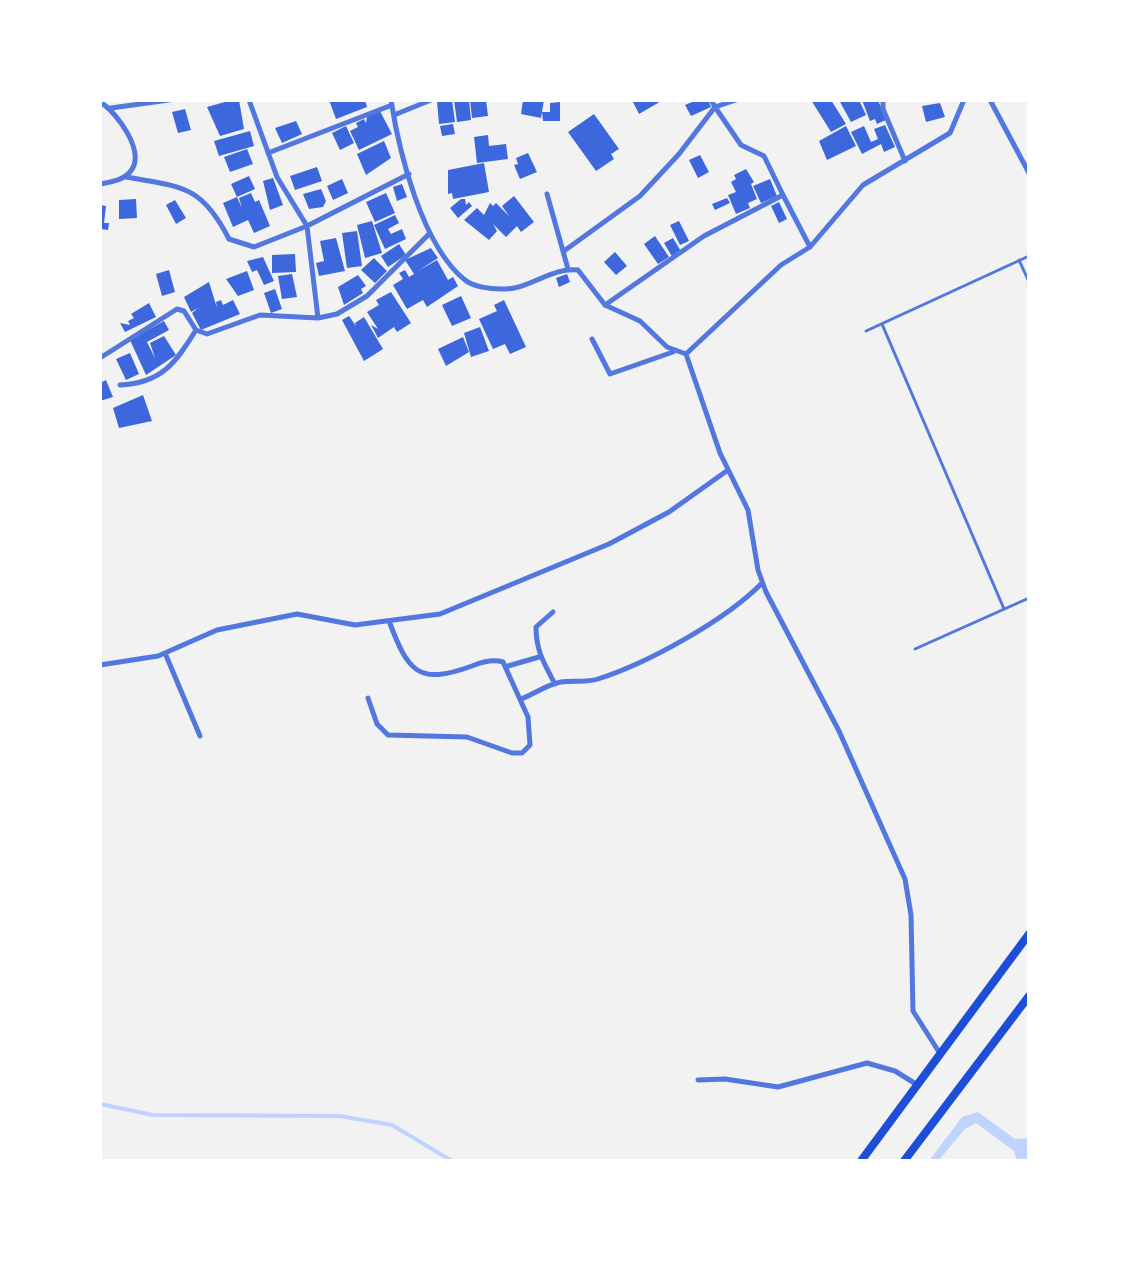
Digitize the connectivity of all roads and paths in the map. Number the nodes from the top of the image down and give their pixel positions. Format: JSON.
{"nodes":[{"id":1,"x":169,"y":100,"type":"edge"},
{"id":2,"x":249,"y":100,"type":"edge"},
{"id":3,"x":431,"y":100,"type":"edge"},
{"id":4,"x":711,"y":100,"type":"edge"},
{"id":5,"x":736,"y":100,"type":"edge"},
{"id":6,"x":883,"y":100,"type":"edge"},
{"id":7,"x":964,"y":100,"type":"edge"},
{"id":8,"x":990,"y":100,"type":"edge"},
{"id":9,"x":100,"y":102,"type":"edge"},
{"id":10,"x":392,"y":102,"type":"edge"},
{"id":11,"x":715,"y":107,"type":"junction"},
{"id":12,"x":110,"y":108,"type":"junction"},
{"id":13,"x":394,"y":115,"type":"junction"},
{"id":14,"x":268,"y":153,"type":"junction"},
{"id":15,"x":905,"y":161,"type":"junction"},
{"id":16,"x":1029,"y":173,"type":"edge"},
{"id":17,"x":409,"y":174,"type":"junction"},
{"id":18,"x":126,"y":177,"type":"junction"},
{"id":19,"x":100,"y":184,"type":"edge"},
{"id":20,"x":547,"y":194,"type":"dead end"},
{"id":21,"x":783,"y":195,"type":"junction"},
{"id":22,"x":307,"y":226,"type":"junction"},
{"id":23,"x":429,"y":234,"type":"junction"},
{"id":24,"x":810,"y":247,"type":"junction"},
{"id":25,"x":564,"y":251,"type":"junction"},
{"id":26,"x":1029,"y":256,"type":"edge"},
{"id":27,"x":1019,"y":260,"type":"junction"},
{"id":28,"x":568,"y":269,"type":"junction"},
{"id":29,"x":1029,"y":282,"type":"edge"},
{"id":30,"x":605,"y":305,"type":"junction"},
{"id":31,"x":318,"y":318,"type":"junction"},
{"id":32,"x":882,"y":324,"type":"junction"},
{"id":33,"x":196,"y":330,"type":"junction"},
{"id":34,"x":866,"y":331,"type":"dead end"},
{"id":35,"x":592,"y":339,"type":"dead end"},
{"id":36,"x":674,"y":351,"type":"junction"},
{"id":37,"x":686,"y":354,"type":"junction"},
{"id":38,"x":100,"y":358,"type":"edge"},
{"id":39,"x":120,"y":385,"type":"dead end"},
{"id":40,"x":728,"y":470,"type":"junction"},
{"id":41,"x":762,"y":583,"type":"junction"},
{"id":42,"x":1029,"y":598,"type":"edge"},
{"id":43,"x":1004,"y":609,"type":"junction"},
{"id":44,"x":553,"y":612,"type":"dead end"},
{"id":45,"x":389,"y":621,"type":"junction"},
{"id":46,"x":915,"y":649,"type":"dead end"},
{"id":47,"x":165,"y":653,"type":"junction"},
{"id":48,"x":539,"y":657,"type":"junction"},
{"id":49,"x":100,"y":665,"type":"edge"},
{"id":50,"x":508,"y":666,"type":"junction"},
{"id":51,"x":555,"y":684,"type":"junction"},
{"id":52,"x":368,"y":698,"type":"dead end"},
{"id":53,"x":521,"y":699,"type":"junction"},
{"id":54,"x":200,"y":736,"type":"dead end"},
{"id":55,"x":1029,"y":934,"type":"edge"},
{"id":56,"x":1029,"y":996,"type":"edge"},
{"id":57,"x":939,"y":1052,"type":"junction"},
{"id":58,"x":698,"y":1080,"type":"dead end"},
{"id":59,"x":916,"y":1084,"type":"junction"},
{"id":60,"x":861,"y":1161,"type":"edge"},
{"id":61,"x":904,"y":1161,"type":"edge"}],
"edges":[{"from":1,"to":12,"type":"street"},
{"from":2,"to":14,"type":"street"},
{"from":3,"to":13,"type":"street"},
{"from":4,"to":11,"type":"street"},
{"from":5,"to":11,"type":"street"},
{"from":6,"to":15,"type":"street"},
{"from":7,"to":15,"type":"street"},
{"from":8,"to":16,"type":"street"},
{"from":9,"to":12,"type":"street"},
{"from":10,"to":13,"type":"street"},
{"from":10,"to":14,"type":"street"},
{"from":11,"to":21,"type":"street"},
{"from":11,"to":25,"type":"street"},
{"from":12,"to":18,"type":"street"},
{"from":13,"to":17,"type":"street"},
{"from":14,"to":22,"type":"street"},
{"from":15,"to":24,"type":"street"},
{"from":17,"to":22,"type":"street"},
{"from":17,"to":23,"type":"street"},
{"from":18,"to":19,"type":"street"},
{"from":18,"to":22,"type":"street"},
{"from":20,"to":25,"type":"street"},
{"from":21,"to":24,"type":"street"},
{"from":21,"to":30,"type":"street"},
{"from":22,"to":31,"type":"street"},
{"from":23,"to":28,"type":"street"},
{"from":23,"to":31,"type":"street"},
{"from":24,"to":37,"type":"street"},
{"from":25,"to":28,"type":"street"},
{"from":26,"to":27,"type":"lane"},
{"from":27,"to":29,"type":"lane"},
{"from":27,"to":32,"type":"lane"},
{"from":28,"to":30,"type":"street"},
{"from":30,"to":36,"type":"street"},
{"from":31,"to":33,"type":"street"},
{"from":32,"to":34,"type":"lane"},
{"from":32,"to":43,"type":"lane"},
{"from":33,"to":38,"type":"street"},
{"from":33,"to":39,"type":"street"},
{"from":35,"to":36,"type":"street"},
{"from":36,"to":37,"type":"street"},
{"from":37,"to":40,"type":"street"},
{"from":40,"to":41,"type":"street"},
{"from":40,"to":45,"type":"street"},
{"from":41,"to":51,"type":"street"},
{"from":41,"to":57,"type":"street"},
{"from":42,"to":43,"type":"lane"},
{"from":43,"to":46,"type":"lane"},
{"from":44,"to":48,"type":"street"},
{"from":45,"to":47,"type":"street"},
{"from":45,"to":50,"type":"street"},
{"from":47,"to":49,"type":"street"},
{"from":47,"to":54,"type":"street"},
{"from":48,"to":50,"type":"street"},
{"from":48,"to":51,"type":"street"},
{"from":50,"to":53,"type":"street"},
{"from":51,"to":53,"type":"street"},
{"from":52,"to":53,"type":"street"},
{"from":55,"to":57,"type":"main road"},
{"from":56,"to":61,"type":"main road"},
{"from":57,"to":59,"type":"main road"},
{"from":58,"to":59,"type":"street"},
{"from":59,"to":60,"type":"main road"}]}
